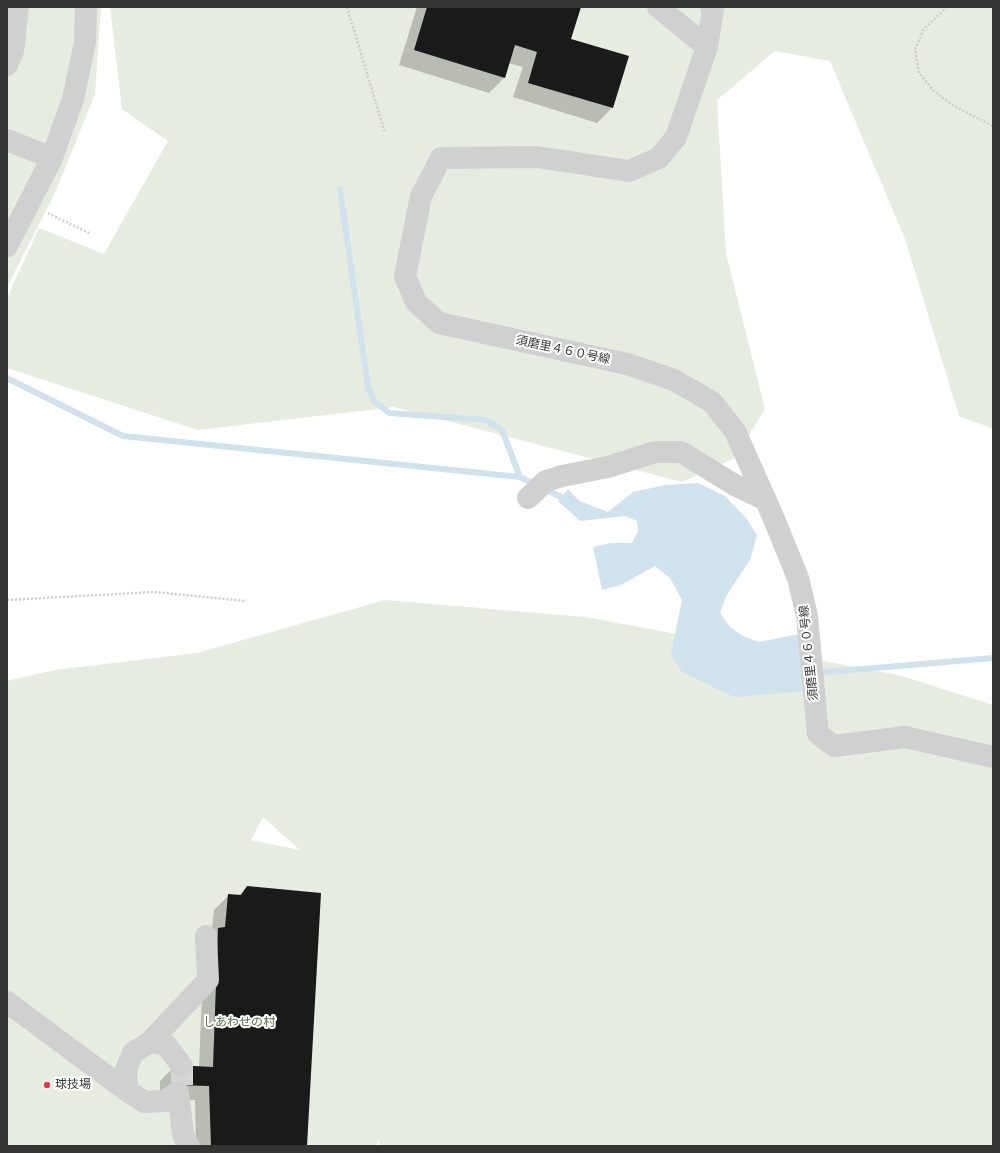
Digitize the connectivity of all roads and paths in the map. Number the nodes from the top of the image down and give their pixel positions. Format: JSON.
{"nodes":[{"id":1,"x":18,"y":7,"type":"edge"},
{"id":2,"x":86,"y":7,"type":"edge"},
{"id":3,"x":347,"y":7,"type":"edge"},
{"id":4,"x":658,"y":7,"type":"edge"},
{"id":5,"x":711,"y":7,"type":"edge"},
{"id":6,"x":947,"y":7,"type":"edge"},
{"id":7,"x":707,"y":47,"type":"junction"},
{"id":8,"x":7,"y":65,"type":"edge"},
{"id":9,"x":993,"y":126,"type":"edge"},
{"id":10,"x":385,"y":133,"type":"dead end"},
{"id":11,"x":7,"y":140,"type":"edge"},
{"id":12,"x":52,"y":158,"type":"junction"},
{"id":13,"x":44,"y":211,"type":"dead end"},
{"id":14,"x":91,"y":234,"type":"dead end"},
{"id":15,"x":7,"y":246,"type":"edge"},
{"id":16,"x":528,"y":498,"type":"dead end"},
{"id":17,"x":766,"y":500,"type":"junction"},
{"id":18,"x":7,"y":600,"type":"edge"},
{"id":19,"x":246,"y":601,"type":"dead end"},
{"id":20,"x":993,"y":757,"type":"edge"},
{"id":21,"x":206,"y":936,"type":"dead end"},
{"id":22,"x":7,"y":1002,"type":"edge"},
{"id":23,"x":150,"y":1042,"type":"junction"},
{"id":24,"x":181,"y":1081,"type":"junction"},
{"id":25,"x":127,"y":1091,"type":"junction"},
{"id":26,"x":189,"y":1146,"type":"edge"}],
"edges":[{"from":1,"to":8,"type":"street"},
{"from":2,"to":12,"type":"street"},
{"from":3,"to":10,"type":"path"},
{"from":4,"to":7,"type":"street"},
{"from":5,"to":7,"type":"street","name":"須磨里４６０号線"},
{"from":6,"to":9,"type":"path"},
{"from":7,"to":17,"type":"street","name":"須磨里４６０号線"},
{"from":11,"to":12,"type":"street"},
{"from":12,"to":15,"type":"street"},
{"from":13,"to":14,"type":"path"},
{"from":16,"to":17,"type":"street"},
{"from":17,"to":20,"type":"street","name":"須磨里４６０号線"},
{"from":18,"to":19,"type":"path"},
{"from":21,"to":23,"type":"street"},
{"from":22,"to":25,"type":"street"},
{"from":23,"to":24,"type":"street"},
{"from":23,"to":25,"type":"street"},
{"from":24,"to":25,"type":"street"},
{"from":24,"to":26,"type":"street"}]}
